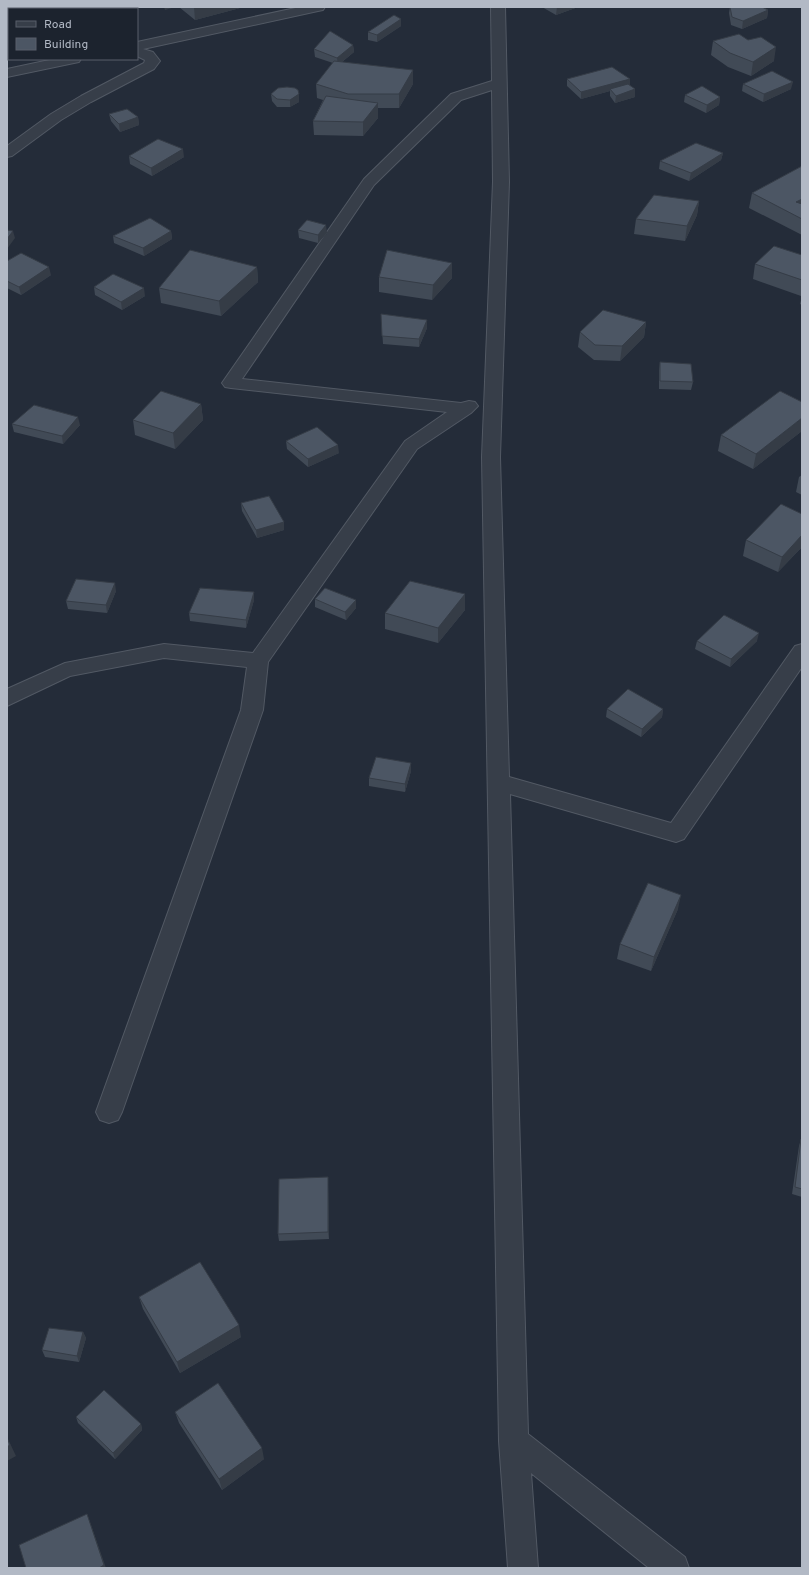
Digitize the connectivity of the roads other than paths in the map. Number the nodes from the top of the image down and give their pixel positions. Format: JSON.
{"nodes":[{"id":1,"x":318,"y":7,"type":"edge"},
{"id":2,"x":498,"y":7,"type":"edge"},
{"id":3,"x":138,"y":46,"type":"edge"},
{"id":4,"x":138,"y":52,"type":"edge"},
{"id":5,"x":69,"y":60,"type":"edge"},
{"id":6,"x":7,"y":73,"type":"edge"},
{"id":7,"x":499,"y":83,"type":"junction"},
{"id":8,"x":7,"y":153,"type":"edge"},
{"id":9,"x":493,"y":390,"type":"junction"},
{"id":10,"x":465,"y":409,"type":"junction"},
{"id":11,"x":802,"y":650,"type":"edge"},
{"id":12,"x":258,"y":660,"type":"junction"},
{"id":13,"x":7,"y":698,"type":"edge"},
{"id":14,"x":498,"y":782,"type":"junction"},
{"id":15,"x":109,"y":1112,"type":"dead end"},
{"id":16,"x":514,"y":1441,"type":"junction"},
{"id":17,"x":524,"y":1568,"type":"edge"},
{"id":18,"x":674,"y":1568,"type":"edge"}],
"edges":[{"from":1,"to":3,"type":"street"},
{"from":2,"to":7,"type":"street"},
{"from":4,"to":8,"type":"street"},
{"from":5,"to":6,"type":"street"},
{"from":7,"to":9,"type":"street"},
{"from":7,"to":10,"type":"street"},
{"from":9,"to":10,"type":"street"},
{"from":9,"to":14,"type":"street"},
{"from":10,"to":12,"type":"street"},
{"from":11,"to":14,"type":"street"},
{"from":12,"to":13,"type":"street"},
{"from":12,"to":15,"type":"street"},
{"from":14,"to":16,"type":"street"},
{"from":16,"to":17,"type":"street"},
{"from":16,"to":18,"type":"street"}]}
